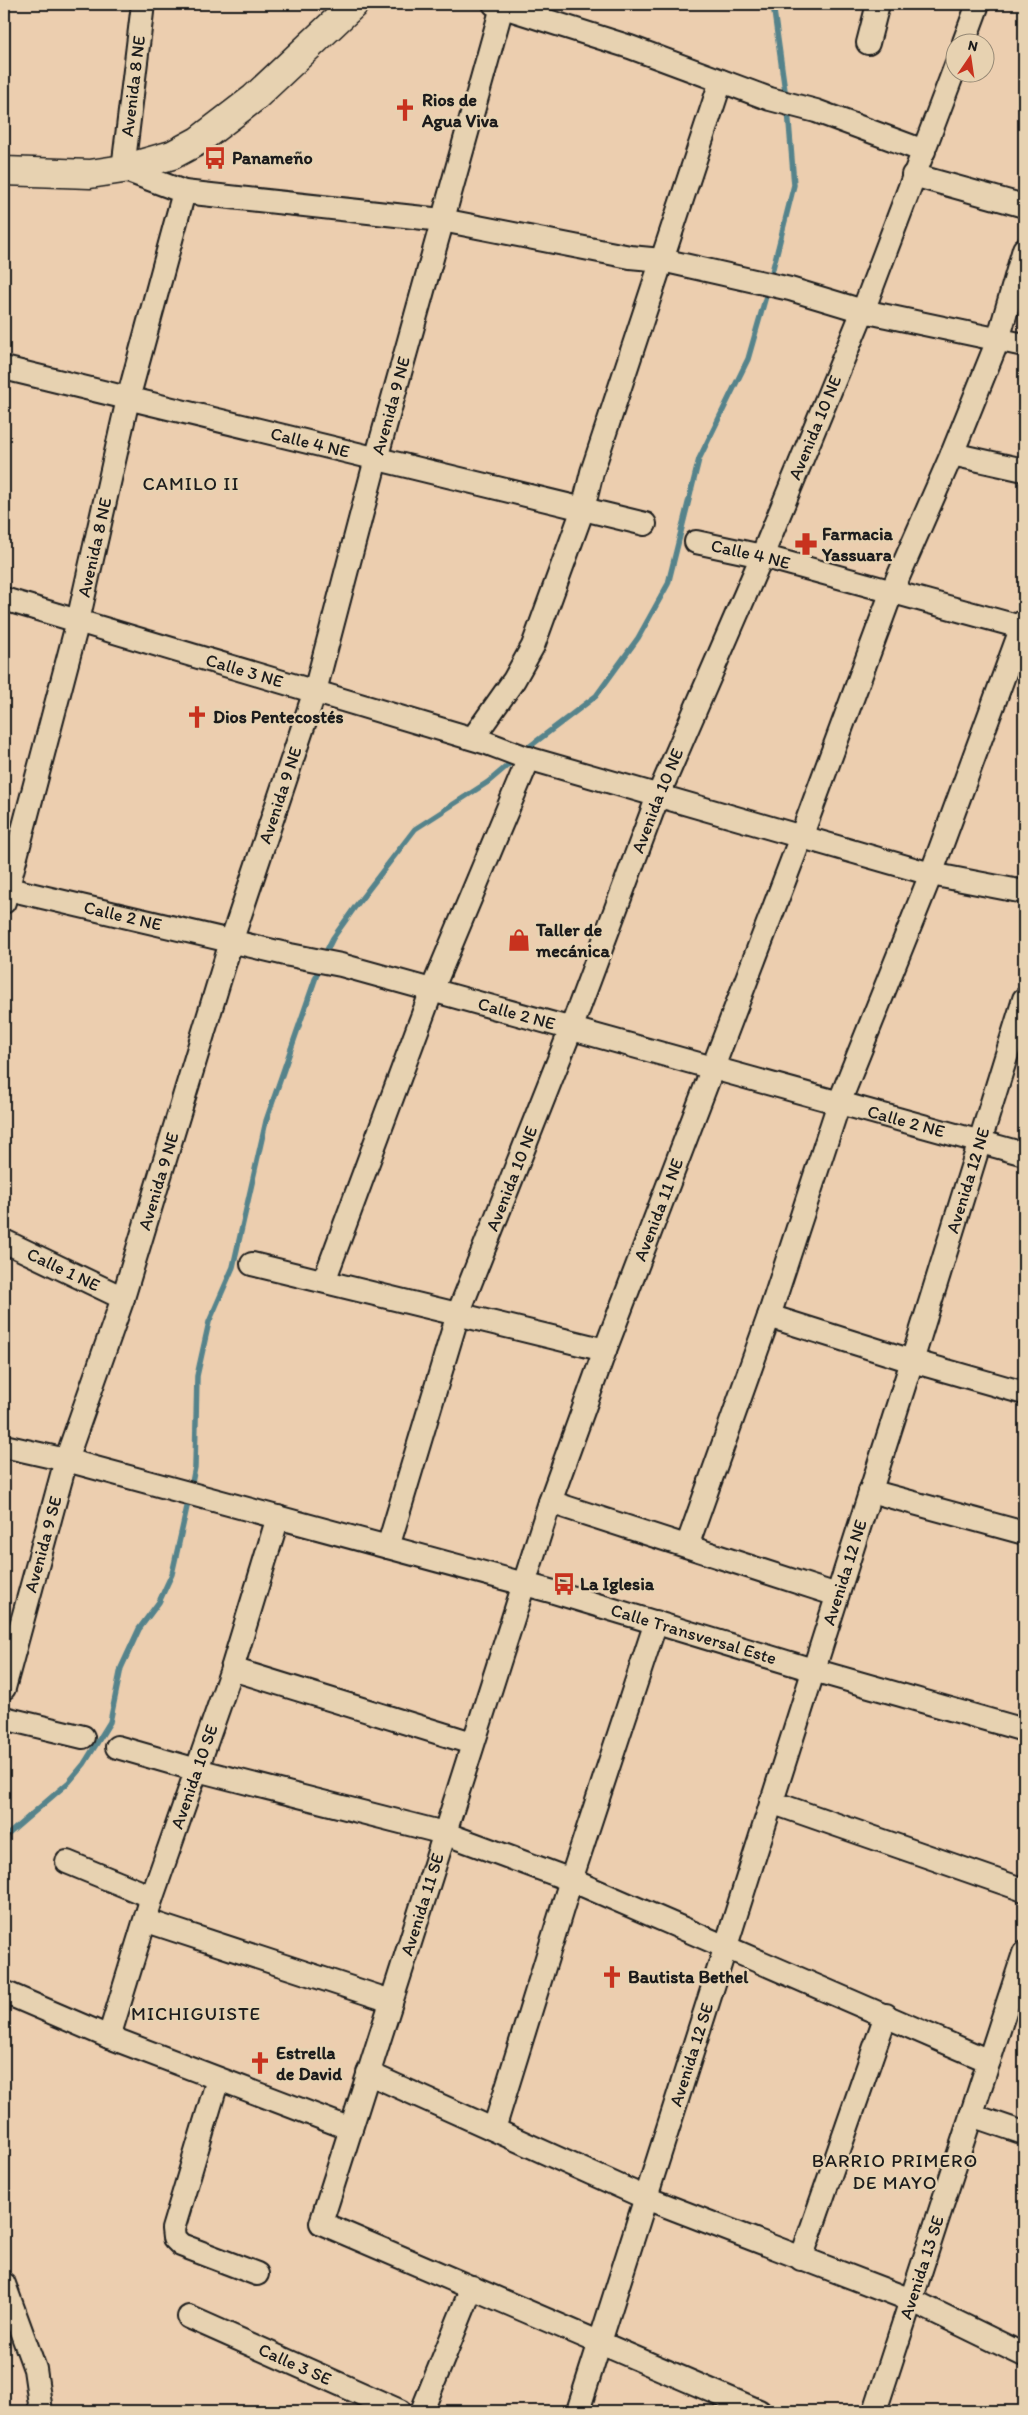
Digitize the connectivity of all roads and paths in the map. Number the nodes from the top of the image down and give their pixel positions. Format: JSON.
{"nodes":[{"id":1,"x":143,"y":4,"type":"edge"},
{"id":2,"x":354,"y":4,"type":"edge"},
{"id":3,"x":878,"y":4,"type":"edge"},
{"id":4,"x":978,"y":4,"type":"edge"},
{"id":5,"x":498,"y":5,"type":"edge"},
{"id":6,"x":968,"y":32,"type":"edge"},
{"id":7,"x":868,"y":43,"type":"dead end"},
{"id":8,"x":721,"y":81,"type":"junction"},
{"id":9,"x":950,"y":82,"type":"edge"},
{"id":10,"x":924,"y":151,"type":"junction"},
{"id":11,"x":123,"y":169,"type":"junction"},
{"id":12,"x":4,"y":171,"type":"edge"},
{"id":13,"x":913,"y":175,"type":"junction"},
{"id":14,"x":184,"y":192,"type":"junction"},
{"id":15,"x":1024,"y":206,"type":"edge"},
{"id":16,"x":442,"y":220,"type":"junction"},
{"id":17,"x":1024,"y":249,"type":"edge"},
{"id":18,"x":662,"y":260,"type":"junction"},
{"id":19,"x":863,"y":311,"type":"junction"},
{"id":20,"x":998,"y":340,"type":"junction"},
{"id":21,"x":1024,"y":345,"type":"edge"},
{"id":22,"x":4,"y":368,"type":"edge"},
{"id":23,"x":128,"y":399,"type":"junction"},
{"id":24,"x":952,"y":454,"type":"junction"},
{"id":25,"x":376,"y":459,"type":"junction"},
{"id":26,"x":1024,"y":470,"type":"edge"},
{"id":27,"x":583,"y":510,"type":"junction"},
{"id":28,"x":645,"y":524,"type":"dead end"},
{"id":29,"x":696,"y":542,"type":"dead end"},
{"id":30,"x":762,"y":556,"type":"junction"},
{"id":31,"x":892,"y":591,"type":"junction"},
{"id":32,"x":4,"y":598,"type":"edge"},
{"id":33,"x":78,"y":621,"type":"junction"},
{"id":34,"x":1023,"y":626,"type":"edge"},
{"id":35,"x":315,"y":691,"type":"junction"},
{"id":36,"x":480,"y":740,"type":"junction"},
{"id":37,"x":526,"y":757,"type":"junction"},
{"id":38,"x":658,"y":796,"type":"junction"},
{"id":39,"x":801,"y":837,"type":"junction"},
{"id":40,"x":931,"y":874,"type":"junction"},
{"id":41,"x":1024,"y":892,"type":"edge"},
{"id":42,"x":5,"y":893,"type":"edge"},
{"id":43,"x":231,"y":942,"type":"junction"},
{"id":44,"x":432,"y":990,"type":"junction"},
{"id":45,"x":1024,"y":999,"type":"edge"},
{"id":46,"x":571,"y":1029,"type":"junction"},
{"id":47,"x":712,"y":1068,"type":"junction"},
{"id":48,"x":838,"y":1103,"type":"junction"},
{"id":49,"x":980,"y":1142,"type":"junction"},
{"id":50,"x":1024,"y":1154,"type":"edge"},
{"id":51,"x":4,"y":1241,"type":"edge"},
{"id":52,"x":252,"y":1264,"type":"dead end"},
{"id":53,"x":324,"y":1282,"type":"junction"},
{"id":54,"x":123,"y":1298,"type":"junction"},
{"id":55,"x":458,"y":1314,"type":"junction"},
{"id":56,"x":769,"y":1316,"type":"junction"},
{"id":57,"x":605,"y":1350,"type":"junction"},
{"id":58,"x":912,"y":1361,"type":"junction"},
{"id":59,"x":1024,"y":1393,"type":"edge"},
{"id":60,"x":4,"y":1446,"type":"edge"},
{"id":61,"x":66,"y":1460,"type":"junction"},
{"id":62,"x":870,"y":1491,"type":"junction"},
{"id":63,"x":550,"y":1502,"type":"junction"},
{"id":64,"x":278,"y":1517,"type":"junction"},
{"id":65,"x":1024,"y":1533,"type":"edge"},
{"id":66,"x":687,"y":1546,"type":"junction"},
{"id":67,"x":388,"y":1547,"type":"junction"},
{"id":68,"x":523,"y":1584,"type":"junction"},
{"id":69,"x":837,"y":1594,"type":"junction"},
{"id":70,"x":656,"y":1622,"type":"junction"},
{"id":71,"x":232,"y":1669,"type":"junction"},
{"id":72,"x":813,"y":1670,"type":"junction"},
{"id":73,"x":4,"y":1688,"type":"edge"},
{"id":74,"x":4,"y":1718,"type":"edge"},
{"id":75,"x":1024,"y":1730,"type":"edge"},
{"id":76,"x":83,"y":1737,"type":"dead end"},
{"id":77,"x":472,"y":1743,"type":"junction"},
{"id":78,"x":117,"y":1747,"type":"dead end"},
{"id":79,"x":197,"y":1770,"type":"junction"},
{"id":80,"x":771,"y":1802,"type":"junction"},
{"id":81,"x":444,"y":1833,"type":"junction"},
{"id":82,"x":67,"y":1862,"type":"dead end"},
{"id":83,"x":571,"y":1880,"type":"junction"},
{"id":84,"x":1024,"y":1890,"type":"edge"},
{"id":85,"x":152,"y":1897,"type":"junction"},
{"id":86,"x":147,"y":1921,"type":"junction"},
{"id":87,"x":726,"y":1946,"type":"junction"},
{"id":88,"x":1024,"y":1952,"type":"edge"},
{"id":89,"x":1020,"y":1978,"type":"edge"},
{"id":90,"x":4,"y":1992,"type":"edge"},
{"id":91,"x":391,"y":2001,"type":"junction"},
{"id":92,"x":886,"y":2015,"type":"junction"},
{"id":93,"x":109,"y":2037,"type":"junction"},
{"id":94,"x":989,"y":2061,"type":"junction"},
{"id":95,"x":368,"y":2073,"type":"junction"},
{"id":96,"x":218,"y":2079,"type":"junction"},
{"id":97,"x":971,"y":2116,"type":"junction"},
{"id":98,"x":351,"y":2129,"type":"junction"},
{"id":99,"x":494,"y":2129,"type":"junction"},
{"id":100,"x":1024,"y":2133,"type":"edge"},
{"id":101,"x":646,"y":2198,"type":"junction"},
{"id":102,"x":801,"y":2260,"type":"junction"},
{"id":103,"x":257,"y":2274,"type":"dead end"},
{"id":104,"x":4,"y":2285,"type":"edge"},
{"id":105,"x":472,"y":2287,"type":"junction"},
{"id":106,"x":911,"y":2300,"type":"junction"},
{"id":107,"x":189,"y":2317,"type":"dead end"},
{"id":108,"x":600,"y":2343,"type":"junction"},
{"id":109,"x":1024,"y":2355,"type":"edge"},
{"id":110,"x":40,"y":2411,"type":"edge"},
{"id":111,"x":400,"y":2411,"type":"edge"},
{"id":112,"x":422,"y":2411,"type":"edge"},
{"id":113,"x":578,"y":2411,"type":"edge"},
{"id":114,"x":759,"y":2411,"type":"edge"},
{"id":115,"x":875,"y":2411,"type":"edge"}],
"edges":[{"from":1,"to":11,"type":"street","name":"Avenida 8 NE"},
{"from":2,"to":11,"type":"main road"},
{"from":3,"to":7,"type":"street"},
{"from":4,"to":6,"type":"street"},
{"from":5,"to":8,"type":"street"},
{"from":5,"to":16,"type":"street","name":"Avenida 9 NE"},
{"from":8,"to":10,"type":"street"},
{"from":8,"to":18,"type":"street"},
{"from":9,"to":10,"type":"street","name":"Avenida 10 NE"},
{"from":10,"to":13,"type":"street","name":"Avenida 10 NE"},
{"from":11,"to":12,"type":"main road"},
{"from":11,"to":14,"type":"street"},
{"from":13,"to":15,"type":"street"},
{"from":13,"to":19,"type":"street","name":"Avenida 10 NE"},
{"from":14,"to":16,"type":"street"},
{"from":14,"to":23,"type":"street","name":"Avenida 8 NE"},
{"from":16,"to":18,"type":"street"},
{"from":16,"to":25,"type":"street","name":"Avenida 9 NE"},
{"from":17,"to":20,"type":"street"},
{"from":18,"to":19,"type":"street"},
{"from":18,"to":27,"type":"street"},
{"from":19,"to":20,"type":"street"},
{"from":19,"to":30,"type":"street","name":"Avenida 10 NE"},
{"from":20,"to":21,"type":"street"},
{"from":20,"to":24,"type":"street"},
{"from":22,"to":23,"type":"street","name":"Calle 4 NE"},
{"from":23,"to":25,"type":"street","name":"Calle 4 NE"},
{"from":23,"to":33,"type":"street","name":"Avenida 8 NE"},
{"from":24,"to":26,"type":"street"},
{"from":24,"to":31,"type":"street"},
{"from":25,"to":27,"type":"street","name":"Calle 4 NE"},
{"from":25,"to":35,"type":"street","name":"Avenida 9 NE"},
{"from":27,"to":28,"type":"street","name":"Calle 4 NE"},
{"from":27,"to":36,"type":"street"},
{"from":29,"to":30,"type":"street","name":"Calle 4 NE"},
{"from":30,"to":31,"type":"street","name":"Calle 4 NE"},
{"from":30,"to":38,"type":"street","name":"Avenida 10 NE"},
{"from":31,"to":34,"type":"street","name":"Calle 4 NE"},
{"from":31,"to":39,"type":"street"},
{"from":32,"to":33,"type":"street","name":"Calle 3 NE"},
{"from":33,"to":35,"type":"street","name":"Calle 3 NE"},
{"from":33,"to":42,"type":"street","name":"Avenida 8 NE"},
{"from":34,"to":40,"type":"street"},
{"from":35,"to":36,"type":"street","name":"Calle 3 NE"},
{"from":35,"to":43,"type":"street","name":"Avenida 9 NE"},
{"from":36,"to":37,"type":"street","name":"Calle 3 NE"},
{"from":37,"to":38,"type":"street","name":"Calle 3 NE"},
{"from":37,"to":44,"type":"street"},
{"from":38,"to":39,"type":"street","name":"Calle 3 NE"},
{"from":38,"to":46,"type":"street","name":"Avenida 10 NE"},
{"from":39,"to":40,"type":"street","name":"Calle 3 NE"},
{"from":39,"to":47,"type":"street","name":"Avenida 11 NE"},
{"from":40,"to":41,"type":"street","name":"Calle 3 NE"},
{"from":40,"to":48,"type":"street"},
{"from":42,"to":43,"type":"street","name":"Calle 2 NE"},
{"from":43,"to":44,"type":"street","name":"Calle 2 NE"},
{"from":43,"to":54,"type":"street","name":"Avenida 9 NE"},
{"from":44,"to":46,"type":"street","name":"Calle 2 NE"},
{"from":44,"to":53,"type":"street"},
{"from":45,"to":49,"type":"street","name":"Avenida 12 NE"},
{"from":46,"to":47,"type":"street","name":"Calle 2 NE"},
{"from":46,"to":55,"type":"street","name":"Avenida 10 NE"},
{"from":47,"to":48,"type":"street","name":"Calle 2 NE"},
{"from":47,"to":57,"type":"street","name":"Avenida 11 NE"},
{"from":48,"to":49,"type":"street","name":"Calle 2 NE"},
{"from":48,"to":56,"type":"street"},
{"from":49,"to":50,"type":"street","name":"Calle 2 NE"},
{"from":49,"to":58,"type":"street","name":"Avenida 12 NE"},
{"from":51,"to":54,"type":"street","name":"Calle 1 NE"},
{"from":52,"to":53,"type":"street"},
{"from":53,"to":55,"type":"street"},
{"from":54,"to":61,"type":"street","name":"Avenida 9 NE"},
{"from":55,"to":57,"type":"street"},
{"from":55,"to":67,"type":"street","name":"Avenida 10 NE"},
{"from":56,"to":58,"type":"street"},
{"from":56,"to":66,"type":"street"},
{"from":57,"to":63,"type":"street","name":"Avenida 11 NE"},
{"from":58,"to":59,"type":"street"},
{"from":58,"to":62,"type":"street","name":"Avenida 12 NE"},
{"from":60,"to":61,"type":"street"},
{"from":61,"to":64,"type":"street","name":"Calle Transversal Este"},
{"from":61,"to":73,"type":"street","name":"Avenida 9 SE"},
{"from":62,"to":65,"type":"street"},
{"from":62,"to":69,"type":"street","name":"Avenida 12 NE"},
{"from":63,"to":66,"type":"street"},
{"from":63,"to":68,"type":"street","name":"Avenida 11 NE"},
{"from":64,"to":67,"type":"street","name":"Calle Transversal Este"},
{"from":64,"to":71,"type":"street","name":"Avenida 10 SE"},
{"from":66,"to":69,"type":"street"},
{"from":67,"to":68,"type":"street","name":"Calle Transversal Este"},
{"from":68,"to":70,"type":"street","name":"Calle Transversal Este"},
{"from":68,"to":77,"type":"street","name":"Avenida 11 SE"},
{"from":69,"to":72,"type":"street","name":"Avenida 12 NE"},
{"from":70,"to":72,"type":"street","name":"Calle Transversal Este"},
{"from":70,"to":83,"type":"street"},
{"from":71,"to":77,"type":"street"},
{"from":71,"to":79,"type":"street","name":"Avenida 10 SE"},
{"from":72,"to":75,"type":"street","name":"Calle Transversal Este"},
{"from":72,"to":80,"type":"street","name":"Avenida 12 SE"},
{"from":74,"to":76,"type":"street"},
{"from":77,"to":81,"type":"street","name":"Avenida 11 SE"},
{"from":78,"to":79,"type":"street"},
{"from":79,"to":81,"type":"street"},
{"from":79,"to":85,"type":"street","name":"Avenida 10 SE"},
{"from":80,"to":84,"type":"street"},
{"from":80,"to":87,"type":"street","name":"Avenida 12 SE"},
{"from":81,"to":83,"type":"street"},
{"from":81,"to":91,"type":"street","name":"Avenida 11 SE"},
{"from":82,"to":85,"type":"street"},
{"from":83,"to":87,"type":"street"},
{"from":83,"to":99,"type":"street"},
{"from":85,"to":86,"type":"street","name":"Avenida 10 SE"},
{"from":86,"to":91,"type":"street"},
{"from":86,"to":93,"type":"street","name":"Avenida 10 SE"},
{"from":87,"to":92,"type":"street"},
{"from":87,"to":101,"type":"street","name":"Avenida 12 SE"},
{"from":88,"to":89,"type":"street","name":"Avenida 13 SE"},
{"from":89,"to":94,"type":"street","name":"Avenida 13 SE"},
{"from":90,"to":93,"type":"street"},
{"from":91,"to":95,"type":"street","name":"Avenida 11 SE"},
{"from":92,"to":94,"type":"street"},
{"from":92,"to":102,"type":"street"},
{"from":93,"to":96,"type":"street"},
{"from":94,"to":97,"type":"street","name":"Avenida 13 SE"},
{"from":95,"to":98,"type":"street","name":"Avenida 11 SE"},
{"from":95,"to":99,"type":"street"},
{"from":96,"to":98,"type":"street"},
{"from":96,"to":103,"type":"street"},
{"from":97,"to":100,"type":"street"},
{"from":97,"to":106,"type":"street","name":"Avenida 13 SE"},
{"from":98,"to":105,"type":"street","name":"Avenida 11 SE"},
{"from":99,"to":101,"type":"street"},
{"from":101,"to":102,"type":"street"},
{"from":101,"to":108,"type":"street","name":"Avenida 12 SE"},
{"from":102,"to":106,"type":"street"},
{"from":104,"to":110,"type":"street"},
{"from":105,"to":108,"type":"street"},
{"from":105,"to":112,"type":"street"},
{"from":106,"to":109,"type":"street"},
{"from":106,"to":115,"type":"street","name":"Avenida 13 SE"},
{"from":107,"to":111,"type":"street","name":"Calle 3 SE"},
{"from":108,"to":113,"type":"street","name":"Avenida 12 SE"},
{"from":108,"to":114,"type":"street"}]}
